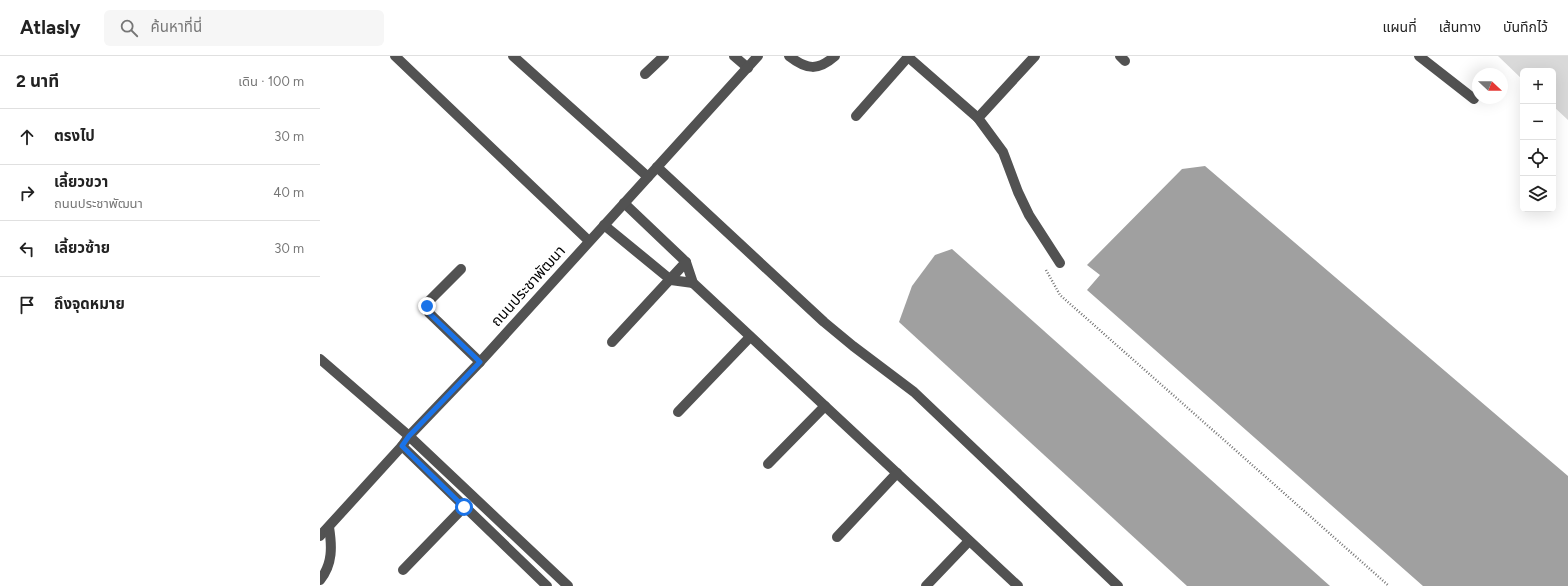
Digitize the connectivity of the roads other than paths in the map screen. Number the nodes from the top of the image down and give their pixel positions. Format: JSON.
{"nodes":[{"id":1,"x":395,"y":56,"type":"edge"},
{"id":2,"x":513,"y":56,"type":"edge"},
{"id":3,"x":664,"y":56,"type":"edge"},
{"id":4,"x":734,"y":56,"type":"edge"},
{"id":5,"x":758,"y":56,"type":"edge"},
{"id":6,"x":789,"y":56,"type":"edge"},
{"id":7,"x":836,"y":56,"type":"edge"},
{"id":8,"x":908,"y":56,"type":"edge"},
{"id":9,"x":1035,"y":56,"type":"edge"},
{"id":10,"x":1419,"y":56,"type":"edge"},
{"id":11,"x":748,"y":68,"type":"junction"},
{"id":12,"x":645,"y":74,"type":"dead end"},
{"id":13,"x":1472,"y":97,"type":"edge"},
{"id":14,"x":856,"y":116,"type":"dead end"},
{"id":15,"x":978,"y":118,"type":"junction"},
{"id":16,"x":657,"y":167,"type":"junction"},
{"id":17,"x":648,"y":177,"type":"junction"},
{"id":18,"x":624,"y":203,"type":"junction"},
{"id":19,"x":604,"y":225,"type":"junction"},
{"id":20,"x":589,"y":241,"type":"junction"},
{"id":21,"x":686,"y":262,"type":"junction"},
{"id":22,"x":1060,"y":263,"type":"dead end"},
{"id":23,"x":461,"y":269,"type":"dead end"},
{"id":24,"x":671,"y":280,"type":"junction"},
{"id":25,"x":693,"y":283,"type":"junction"},
{"id":26,"x":750,"y":337,"type":"junction"},
{"id":27,"x":612,"y":342,"type":"dead end"},
{"id":28,"x":320,"y":359,"type":"edge"},
{"id":29,"x":480,"y":362,"type":"junction"},
{"id":30,"x":825,"y":406,"type":"junction"},
{"id":31,"x":678,"y":412,"type":"dead end"},
{"id":32,"x":409,"y":436,"type":"junction"},
{"id":33,"x":402,"y":446,"type":"junction"},
{"id":34,"x":768,"y":464,"type":"dead end"},
{"id":35,"x":897,"y":473,"type":"junction"},
{"id":36,"x":464,"y":507,"type":"junction"},
{"id":37,"x":328,"y":527,"type":"junction"},
{"id":38,"x":320,"y":536,"type":"edge"},
{"id":39,"x":837,"y":537,"type":"dead end"},
{"id":40,"x":969,"y":541,"type":"junction"},
{"id":41,"x":403,"y":570,"type":"dead end"},
{"id":42,"x":320,"y":580,"type":"edge"},
{"id":43,"x":547,"y":586,"type":"edge"},
{"id":44,"x":568,"y":586,"type":"edge"},
{"id":45,"x":926,"y":586,"type":"edge"},
{"id":46,"x":1018,"y":586,"type":"edge"},
{"id":47,"x":1118,"y":586,"type":"edge"}],
"edges":[{"from":1,"to":20,"type":"street"},
{"from":2,"to":17,"type":"street"},
{"from":3,"to":12,"type":"street"},
{"from":4,"to":11,"type":"street"},
{"from":5,"to":11,"type":"street","name":"ถนนประชาพัฒนา"},
{"from":6,"to":7,"type":"street"},
{"from":8,"to":14,"type":"street"},
{"from":8,"to":15,"type":"street"},
{"from":9,"to":15,"type":"street"},
{"from":10,"to":13,"type":"street"},
{"from":11,"to":16,"type":"street","name":"ถนนประชาพัฒนา"},
{"from":15,"to":22,"type":"street"},
{"from":16,"to":17,"type":"street","name":"ถนนประชาพัฒนา"},
{"from":16,"to":47,"type":"street"},
{"from":17,"to":18,"type":"street","name":"ถนนประชาพัฒนา"},
{"from":18,"to":19,"type":"street","name":"ถนนประชาพัฒนา"},
{"from":18,"to":21,"type":"street"},
{"from":19,"to":20,"type":"street","name":"ถนนประชาพัฒนา"},
{"from":19,"to":24,"type":"street"},
{"from":20,"to":29,"type":"street","name":"ถนนประชาพัฒนา"},
{"from":21,"to":24,"type":"street"},
{"from":21,"to":25,"type":"street"},
{"from":23,"to":29,"type":"street"},
{"from":24,"to":25,"type":"street"},
{"from":24,"to":27,"type":"street"},
{"from":25,"to":26,"type":"street"},
{"from":26,"to":30,"type":"street"},
{"from":26,"to":31,"type":"street"},
{"from":28,"to":32,"type":"street"},
{"from":29,"to":32,"type":"street","name":"ถนนประชาพัฒนา"},
{"from":30,"to":34,"type":"street"},
{"from":30,"to":35,"type":"street"},
{"from":32,"to":33,"type":"street","name":"ถนนประชาพัฒนา"},
{"from":32,"to":44,"type":"street"},
{"from":33,"to":36,"type":"street"},
{"from":33,"to":37,"type":"street","name":"ถนนประชาพัฒนา"},
{"from":35,"to":39,"type":"street"},
{"from":35,"to":40,"type":"street"},
{"from":36,"to":41,"type":"street"},
{"from":36,"to":43,"type":"street"},
{"from":37,"to":38,"type":"street","name":"ถนนประชาพัฒนา"},
{"from":37,"to":42,"type":"street"},
{"from":40,"to":45,"type":"street"},
{"from":40,"to":46,"type":"street"}]}
